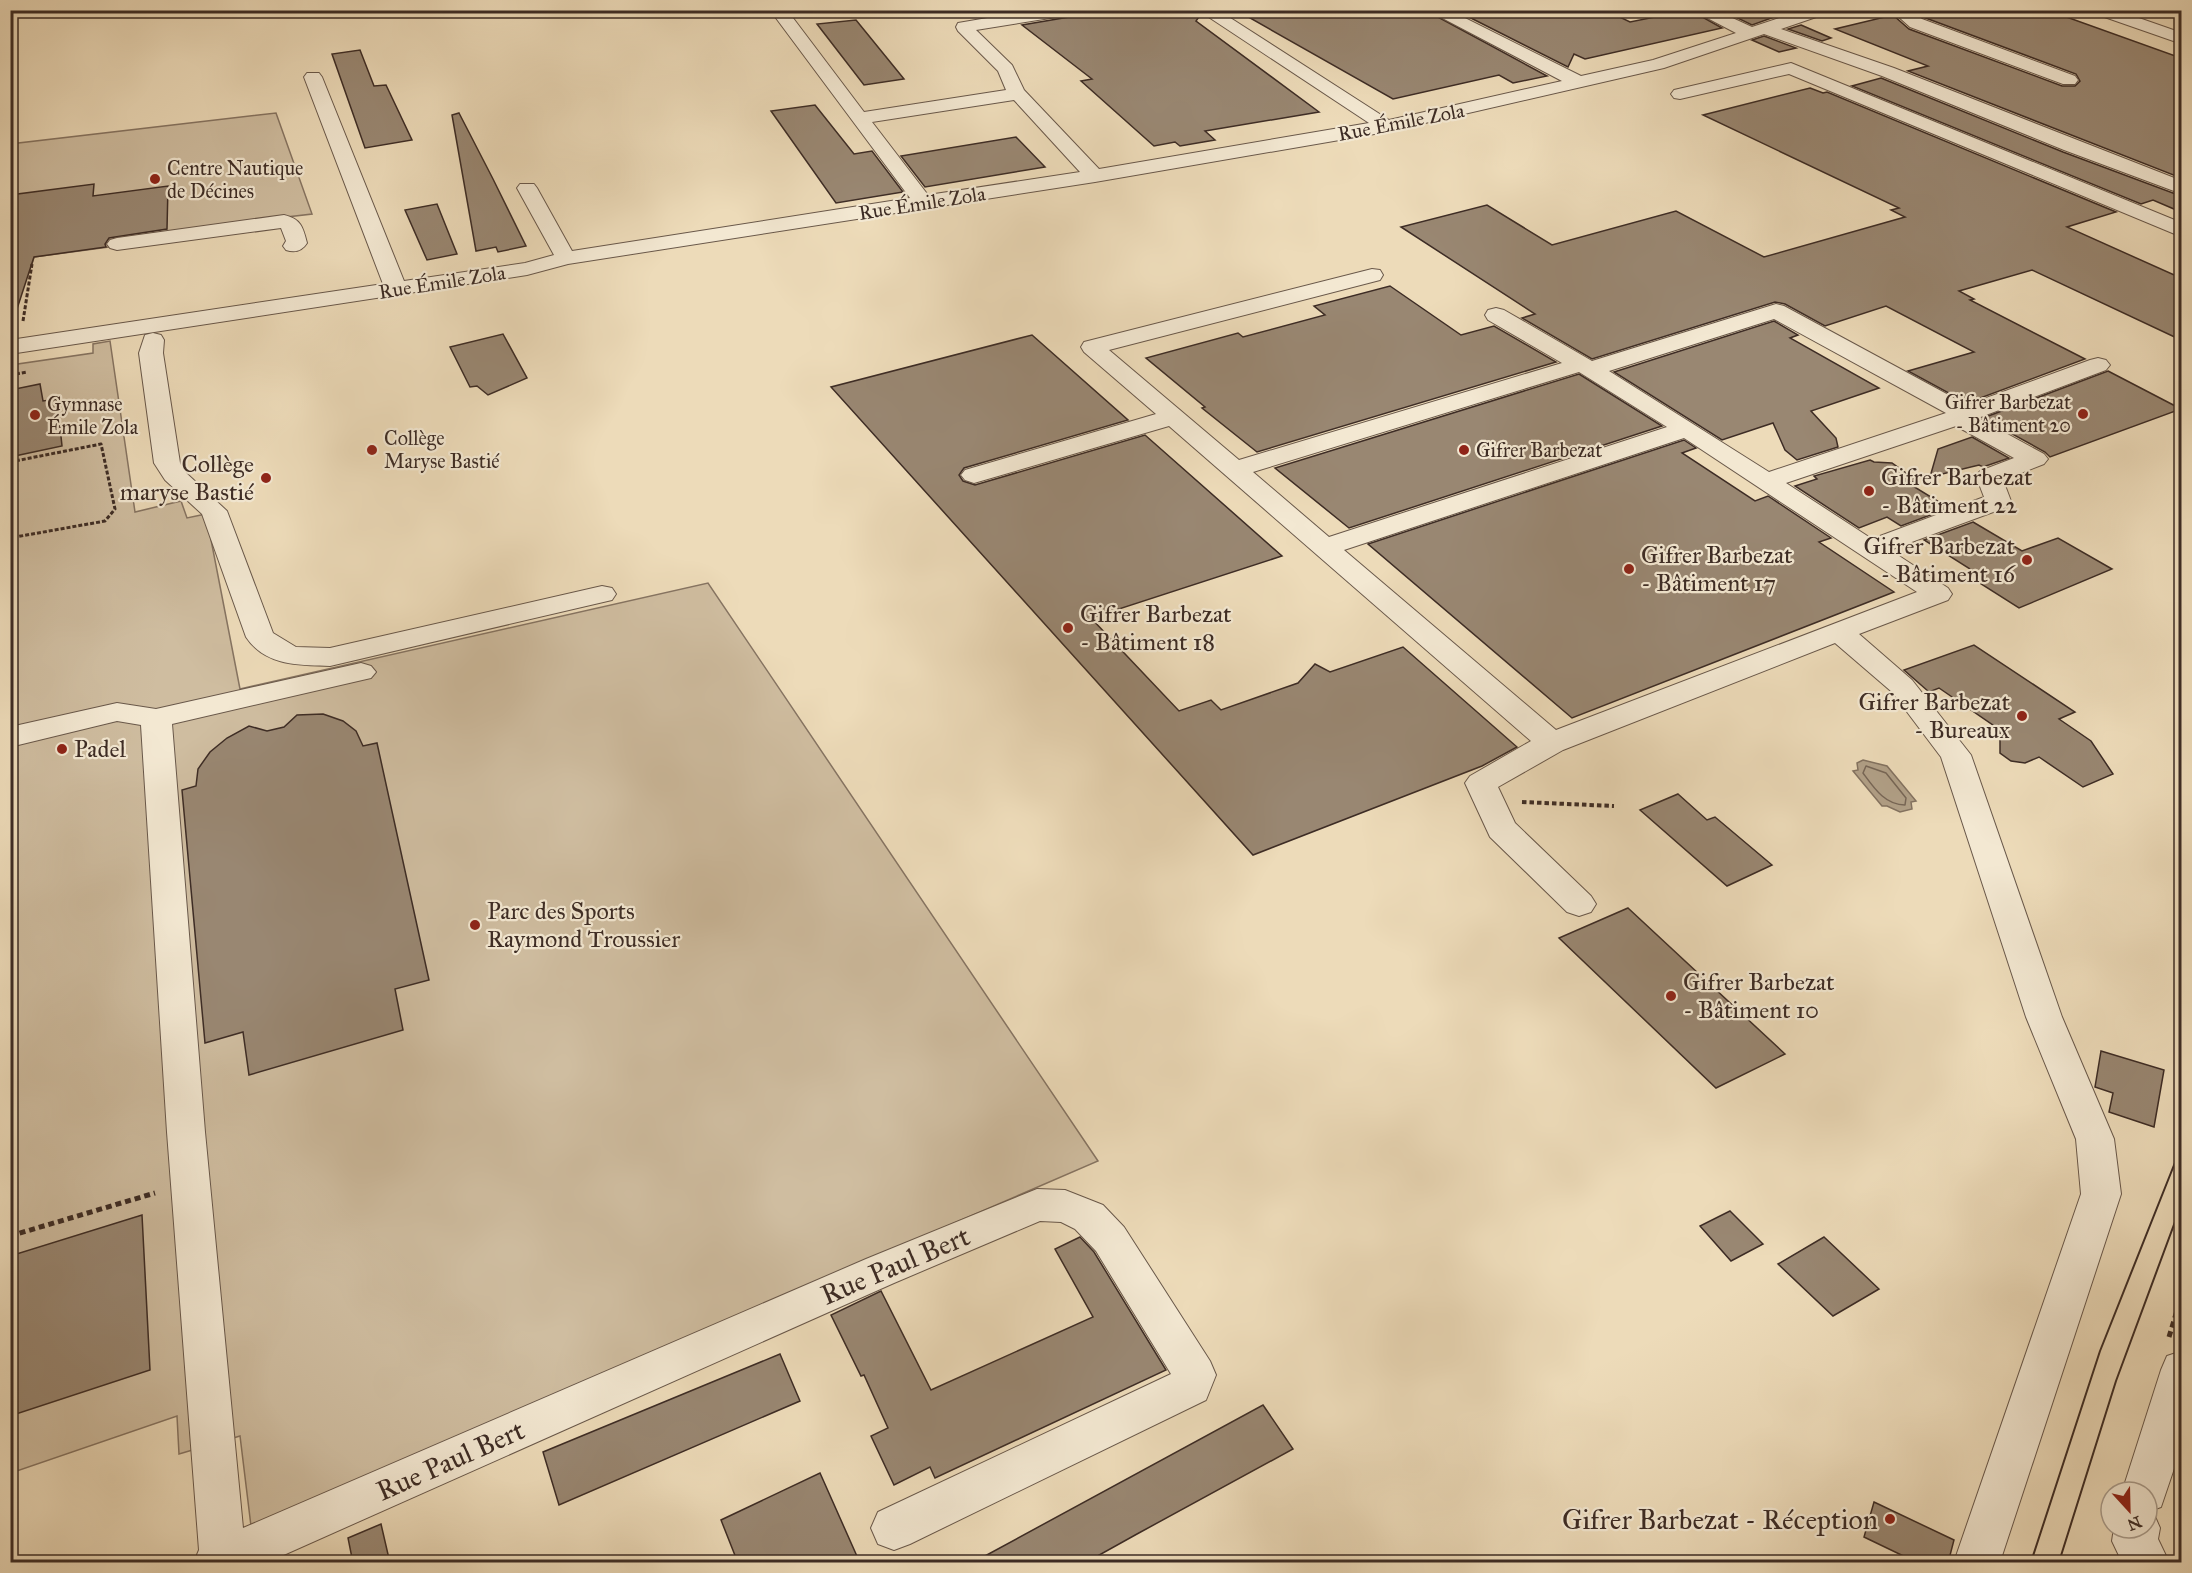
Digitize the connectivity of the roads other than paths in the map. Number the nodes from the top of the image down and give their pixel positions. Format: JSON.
{"nodes":[{"id":1,"x":778,"y":10,"type":"edge"},
{"id":2,"x":1069,"y":10,"type":"edge"},
{"id":3,"x":1206,"y":10,"type":"edge"},
{"id":4,"x":1435,"y":10,"type":"edge"},
{"id":5,"x":1700,"y":10,"type":"edge"},
{"id":6,"x":1822,"y":10,"type":"edge"},
{"id":7,"x":1899,"y":10,"type":"edge"},
{"id":8,"x":2099,"y":10,"type":"edge"},
{"id":9,"x":1787,"y":21,"type":"junction"},
{"id":10,"x":2181,"y":27,"type":"edge"},
{"id":11,"x":1758,"y":31,"type":"junction"},
{"id":12,"x":2161,"y":32,"type":"junction"},
{"id":13,"x":2181,"y":39,"type":"edge"},
{"id":14,"x":1683,"y":55,"type":"junction"},
{"id":15,"x":313,"y":77,"type":"dead end"},
{"id":16,"x":1742,"y":79,"type":"junction"},
{"id":17,"x":2069,"y":80,"type":"dead end"},
{"id":18,"x":1580,"y":83,"type":"junction"},
{"id":19,"x":1018,"y":94,"type":"junction"},
{"id":20,"x":1680,"y":94,"type":"dead end"},
{"id":21,"x":859,"y":118,"type":"junction"},
{"id":22,"x":1386,"y":126,"type":"junction"},
{"id":23,"x":2078,"y":135,"type":"dead end"},
{"id":24,"x":1095,"y":176,"type":"junction"},
{"id":25,"x":527,"y":188,"type":"dead end"},
{"id":26,"x":2181,"y":188,"type":"edge"},
{"id":27,"x":924,"y":203,"type":"junction"},
{"id":28,"x":2181,"y":231,"type":"edge"},
{"id":29,"x":117,"y":244,"type":"dead end"},
{"id":30,"x":292,"y":246,"type":"dead end"},
{"id":31,"x":566,"y":258,"type":"junction"},
{"id":32,"x":1372,"y":274,"type":"dead end"},
{"id":33,"x":463,"y":279,"type":"junction"},
{"id":34,"x":396,"y":289,"type":"junction"},
{"id":35,"x":367,"y":293,"type":"junction"},
{"id":36,"x":1496,"y":315,"type":"dead end"},
{"id":37,"x":145,"y":334,"type":"junction"},
{"id":38,"x":15,"y":346,"type":"edge"},
{"id":39,"x":2098,"y":365,"type":"dead end"},
{"id":40,"x":1586,"y":366,"type":"junction"},
{"id":41,"x":1961,"y":415,"type":"junction"},
{"id":42,"x":1174,"y":416,"type":"junction"},
{"id":43,"x":1687,"y":429,"type":"junction"},
{"id":44,"x":1235,"y":469,"type":"junction"},
{"id":45,"x":974,"y":475,"type":"dead end"},
{"id":46,"x":1767,"y":481,"type":"junction"},
{"id":47,"x":1325,"y":547,"type":"junction"},
{"id":48,"x":1869,"y":549,"type":"junction"},
{"id":49,"x":602,"y":594,"type":"dead end"},
{"id":50,"x":1839,"y":632,"type":"junction"},
{"id":51,"x":361,"y":672,"type":"dead end"},
{"id":52,"x":156,"y":718,"type":"junction"},
{"id":53,"x":10,"y":737,"type":"edge"},
{"id":54,"x":1552,"y":742,"type":"junction"},
{"id":55,"x":1579,"y":904,"type":"dead end"},
{"id":56,"x":2181,"y":1370,"type":"edge"},
{"id":57,"x":2149,"y":1480,"type":"edge"},
{"id":58,"x":894,"y":1528,"type":"dead end"},
{"id":59,"x":220,"y":1561,"type":"edge"},
{"id":60,"x":1977,"y":1563,"type":"edge"}],
"edges":[{"from":1,"to":21,"type":"street"},
{"from":2,"to":19,"type":"street"},
{"from":3,"to":22,"type":"street"},
{"from":4,"to":18,"type":"street"},
{"from":5,"to":11,"type":"street"},
{"from":6,"to":9,"type":"street","name":"Rue Émile Zola"},
{"from":7,"to":17,"type":"street"},
{"from":8,"to":12,"type":"street"},
{"from":9,"to":11,"type":"street","name":"Rue Émile Zola"},
{"from":9,"to":23,"type":"street"},
{"from":10,"to":12,"type":"street"},
{"from":11,"to":14,"type":"street","name":"Rue Émile Zola"},
{"from":11,"to":26,"type":"street"},
{"from":12,"to":13,"type":"street"},
{"from":14,"to":16,"type":"street"},
{"from":14,"to":18,"type":"street","name":"Rue Émile Zola"},
{"from":15,"to":34,"type":"street"},
{"from":16,"to":20,"type":"street"},
{"from":16,"to":28,"type":"street"},
{"from":18,"to":22,"type":"street","name":"Rue Émile Zola"},
{"from":19,"to":21,"type":"street"},
{"from":19,"to":24,"type":"street"},
{"from":21,"to":27,"type":"street"},
{"from":22,"to":24,"type":"street","name":"Rue Émile Zola"},
{"from":24,"to":27,"type":"street","name":"Rue Émile Zola"},
{"from":25,"to":31,"type":"street"},
{"from":27,"to":31,"type":"street","name":"Rue Émile Zola"},
{"from":29,"to":30,"type":"street"},
{"from":31,"to":33,"type":"street","name":"Rue Émile Zola"},
{"from":32,"to":42,"type":"street"},
{"from":33,"to":34,"type":"street","name":"Rue Émile Zola"},
{"from":33,"to":35,"type":"street"},
{"from":34,"to":35,"type":"street","name":"Rue Émile Zola"},
{"from":35,"to":37,"type":"street","name":"Rue Émile Zola"},
{"from":36,"to":40,"type":"street"},
{"from":37,"to":38,"type":"street"},
{"from":37,"to":49,"type":"street"},
{"from":39,"to":41,"type":"street"},
{"from":40,"to":41,"type":"street"},
{"from":40,"to":43,"type":"street"},
{"from":40,"to":44,"type":"street"},
{"from":41,"to":46,"type":"street"},
{"from":41,"to":48,"type":"street"},
{"from":42,"to":44,"type":"street"},
{"from":42,"to":45,"type":"street"},
{"from":43,"to":46,"type":"street"},
{"from":43,"to":47,"type":"street"},
{"from":44,"to":47,"type":"street"},
{"from":46,"to":48,"type":"street"},
{"from":47,"to":54,"type":"street"},
{"from":48,"to":50,"type":"street"},
{"from":50,"to":54,"type":"street"},
{"from":50,"to":60,"type":"street"},
{"from":51,"to":52,"type":"street"},
{"from":52,"to":53,"type":"street"},
{"from":52,"to":59,"type":"street"},
{"from":54,"to":55,"type":"street"},
{"from":56,"to":57,"type":"street"},
{"from":58,"to":59,"type":"street","name":"Rue Paul Bert"}]}
